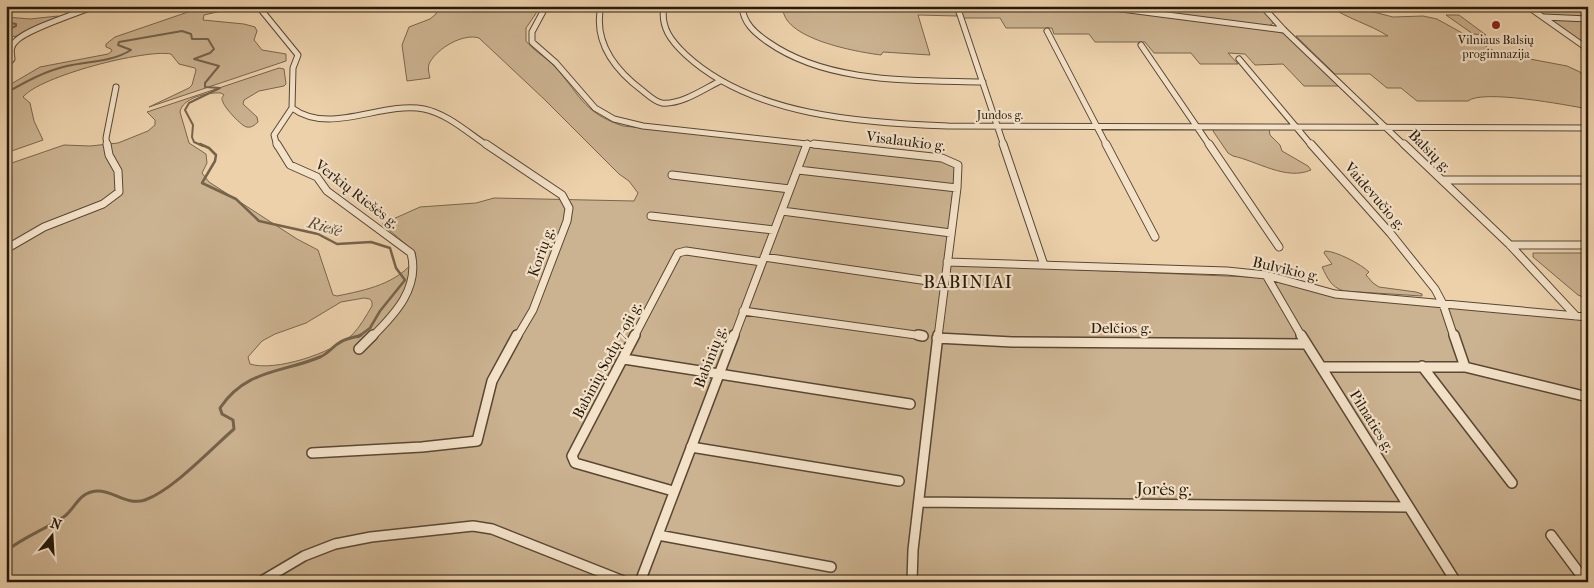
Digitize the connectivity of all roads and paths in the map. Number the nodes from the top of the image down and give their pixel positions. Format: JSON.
{"nodes":[{"id":1,"x":95,"y":6,"type":"edge"},
{"id":2,"x":258,"y":6,"type":"edge"},
{"id":3,"x":546,"y":6,"type":"edge"},
{"id":4,"x":601,"y":6,"type":"edge"},
{"id":5,"x":664,"y":6,"type":"edge"},
{"id":6,"x":742,"y":6,"type":"edge"},
{"id":7,"x":957,"y":6,"type":"edge"},
{"id":8,"x":1098,"y":6,"type":"edge"},
{"id":9,"x":1262,"y":6,"type":"edge"},
{"id":10,"x":1527,"y":6,"type":"edge"},
{"id":11,"x":1544,"y":18,"type":"junction"},
{"id":12,"x":1588,"y":19,"type":"edge"},
{"id":13,"x":1284,"y":30,"type":"junction"},
{"id":14,"x":1047,"y":31,"type":"dead end"},
{"id":15,"x":1141,"y":45,"type":"dead end"},
{"id":16,"x":1588,"y":49,"type":"edge"},
{"id":17,"x":1239,"y":59,"type":"dead end"},
{"id":18,"x":7,"y":65,"type":"edge"},
{"id":19,"x":720,"y":81,"type":"junction"},
{"id":20,"x":983,"y":82,"type":"junction"},
{"id":21,"x":116,"y":87,"type":"dead end"},
{"id":22,"x":292,"y":108,"type":"junction"},
{"id":23,"x":998,"y":126,"type":"junction"},
{"id":24,"x":1097,"y":126,"type":"junction"},
{"id":25,"x":1196,"y":126,"type":"junction"},
{"id":26,"x":1295,"y":126,"type":"junction"},
{"id":27,"x":1388,"y":127,"type":"junction"},
{"id":28,"x":1588,"y":128,"type":"edge"},
{"id":29,"x":807,"y":144,"type":"junction"},
{"id":30,"x":798,"y":170,"type":"junction"},
{"id":31,"x":672,"y":175,"type":"dead end"},
{"id":32,"x":1442,"y":180,"type":"junction"},
{"id":33,"x":1588,"y":180,"type":"edge"},
{"id":34,"x":957,"y":188,"type":"junction"},
{"id":35,"x":790,"y":189,"type":"junction"},
{"id":36,"x":782,"y":211,"type":"junction"},
{"id":37,"x":651,"y":216,"type":"dead end"},
{"id":38,"x":774,"y":230,"type":"junction"},
{"id":39,"x":951,"y":233,"type":"junction"},
{"id":40,"x":1155,"y":237,"type":"dead end"},
{"id":41,"x":1510,"y":245,"type":"junction"},
{"id":42,"x":1588,"y":245,"type":"edge"},
{"id":43,"x":1278,"y":247,"type":"dead end"},
{"id":44,"x":6,"y":249,"type":"edge"},
{"id":45,"x":763,"y":260,"type":"junction"},
{"id":46,"x":947,"y":262,"type":"junction"},
{"id":47,"x":1044,"y":266,"type":"junction"},
{"id":48,"x":1266,"y":274,"type":"junction"},
{"id":49,"x":928,"y":281,"type":"dead end"},
{"id":50,"x":1443,"y":304,"type":"junction"},
{"id":51,"x":743,"y":311,"type":"junction"},
{"id":52,"x":1576,"y":316,"type":"junction"},
{"id":53,"x":1588,"y":317,"type":"edge"},
{"id":54,"x":923,"y":336,"type":"dead end"},
{"id":55,"x":937,"y":338,"type":"junction"},
{"id":56,"x":1306,"y":344,"type":"junction"},
{"id":57,"x":359,"y":349,"type":"dead end"},
{"id":58,"x":624,"y":359,"type":"junction"},
{"id":59,"x":1422,"y":366,"type":"junction"},
{"id":60,"x":1321,"y":367,"type":"junction"},
{"id":61,"x":1465,"y":367,"type":"junction"},
{"id":62,"x":718,"y":374,"type":"junction"},
{"id":63,"x":1588,"y":396,"type":"edge"},
{"id":64,"x":910,"y":404,"type":"dead end"},
{"id":65,"x":691,"y":447,"type":"junction"},
{"id":66,"x":312,"y":453,"type":"dead end"},
{"id":67,"x":899,"y":481,"type":"dead end"},
{"id":68,"x":1512,"y":483,"type":"dead end"},
{"id":69,"x":673,"y":491,"type":"junction"},
{"id":70,"x":919,"y":502,"type":"junction"},
{"id":71,"x":1409,"y":507,"type":"junction"},
{"id":72,"x":658,"y":535,"type":"junction"},
{"id":73,"x":1551,"y":535,"type":"dead end"},
{"id":74,"x":832,"y":567,"type":"dead end"},
{"id":75,"x":260,"y":582,"type":"edge"},
{"id":76,"x":626,"y":582,"type":"edge"},
{"id":77,"x":640,"y":582,"type":"edge"},
{"id":78,"x":912,"y":582,"type":"edge"},
{"id":79,"x":1456,"y":582,"type":"edge"},
{"id":80,"x":1586,"y":582,"type":"edge"}],
"edges":[{"from":1,"to":18,"type":"street"},
{"from":2,"to":22,"type":"street"},
{"from":3,"to":29,"type":"street","name":"Visalaukio g."},
{"from":4,"to":19,"type":"street"},
{"from":5,"to":19,"type":"street","name":"Jundos g."},
{"from":6,"to":20,"type":"street"},
{"from":7,"to":20,"type":"street"},
{"from":8,"to":13,"type":"street"},
{"from":9,"to":13,"type":"street","name":"Balsių g."},
{"from":10,"to":11,"type":"street"},
{"from":11,"to":12,"type":"street"},
{"from":11,"to":16,"type":"street"},
{"from":13,"to":27,"type":"street","name":"Balsių g."},
{"from":14,"to":24,"type":"street"},
{"from":15,"to":25,"type":"street"},
{"from":17,"to":26,"type":"street","name":"Vaidevučio g."},
{"from":19,"to":23,"type":"street","name":"Jundos g."},
{"from":20,"to":23,"type":"street"},
{"from":21,"to":44,"type":"street"},
{"from":22,"to":57,"type":"street","name":"Verkių Riešės g."},
{"from":22,"to":66,"type":"street","name":"Korių g."},
{"from":23,"to":24,"type":"street","name":"Jundos g."},
{"from":23,"to":47,"type":"street"},
{"from":24,"to":25,"type":"street","name":"Jundos g."},
{"from":24,"to":40,"type":"street"},
{"from":25,"to":26,"type":"street","name":"Jundos g."},
{"from":25,"to":43,"type":"street"},
{"from":26,"to":27,"type":"street","name":"Jundos g."},
{"from":26,"to":50,"type":"street","name":"Vaidevučio g."},
{"from":27,"to":28,"type":"street","name":"Jundos g."},
{"from":27,"to":32,"type":"street","name":"Balsių g."},
{"from":29,"to":30,"type":"street","name":"Babinių g."},
{"from":29,"to":34,"type":"street","name":"Visalaukio g."},
{"from":30,"to":34,"type":"street"},
{"from":30,"to":35,"type":"street","name":"Babinių g."},
{"from":31,"to":35,"type":"street"},
{"from":32,"to":33,"type":"street"},
{"from":32,"to":41,"type":"street","name":"Balsių g."},
{"from":34,"to":39,"type":"street","name":"Visalaukio g."},
{"from":35,"to":36,"type":"street","name":"Babinių g."},
{"from":36,"to":38,"type":"street","name":"Babinių g."},
{"from":36,"to":39,"type":"street"},
{"from":37,"to":38,"type":"street"},
{"from":38,"to":45,"type":"street","name":"Babinių g."},
{"from":39,"to":46,"type":"street","name":"Visalaukio g."},
{"from":41,"to":42,"type":"street"},
{"from":41,"to":52,"type":"street","name":"Balsių g."},
{"from":45,"to":49,"type":"street"},
{"from":45,"to":51,"type":"street","name":"Babinių g."},
{"from":45,"to":58,"type":"street","name":"Babinių Sodų 7-oji g."},
{"from":46,"to":47,"type":"street","name":"Bulvikio g."},
{"from":46,"to":55,"type":"street","name":"Visalaukio g."},
{"from":47,"to":48,"type":"street","name":"Bulvikio g."},
{"from":48,"to":50,"type":"street","name":"Bulvikio g."},
{"from":48,"to":56,"type":"street","name":"Pilnaties g."},
{"from":50,"to":52,"type":"street","name":"Bulvikio g."},
{"from":50,"to":61,"type":"street","name":"Vaidevučio g."},
{"from":51,"to":54,"type":"street"},
{"from":51,"to":62,"type":"street","name":"Babinių g."},
{"from":52,"to":53,"type":"street","name":"Bulvikio g."},
{"from":55,"to":56,"type":"street","name":"Delčios g."},
{"from":55,"to":70,"type":"street","name":"Visalaukio g."},
{"from":56,"to":60,"type":"street","name":"Pilnaties g."},
{"from":58,"to":62,"type":"street"},
{"from":58,"to":69,"type":"street","name":"Babinių Sodų 7-oji g."},
{"from":59,"to":60,"type":"street"},
{"from":59,"to":61,"type":"street"},
{"from":59,"to":68,"type":"street"},
{"from":60,"to":71,"type":"street","name":"Pilnaties g."},
{"from":61,"to":63,"type":"street"},
{"from":62,"to":64,"type":"street"},
{"from":62,"to":65,"type":"street","name":"Babinių g."},
{"from":65,"to":67,"type":"street"},
{"from":65,"to":69,"type":"street","name":"Babinių g."},
{"from":69,"to":72,"type":"street","name":"Babinių g."},
{"from":70,"to":71,"type":"street","name":"Jorės g."},
{"from":70,"to":78,"type":"street","name":"Visalaukio g."},
{"from":71,"to":79,"type":"street","name":"Pilnaties g."},
{"from":72,"to":74,"type":"street"},
{"from":72,"to":77,"type":"street","name":"Babinių g."},
{"from":73,"to":80,"type":"street"},
{"from":75,"to":76,"type":"street"}]}
